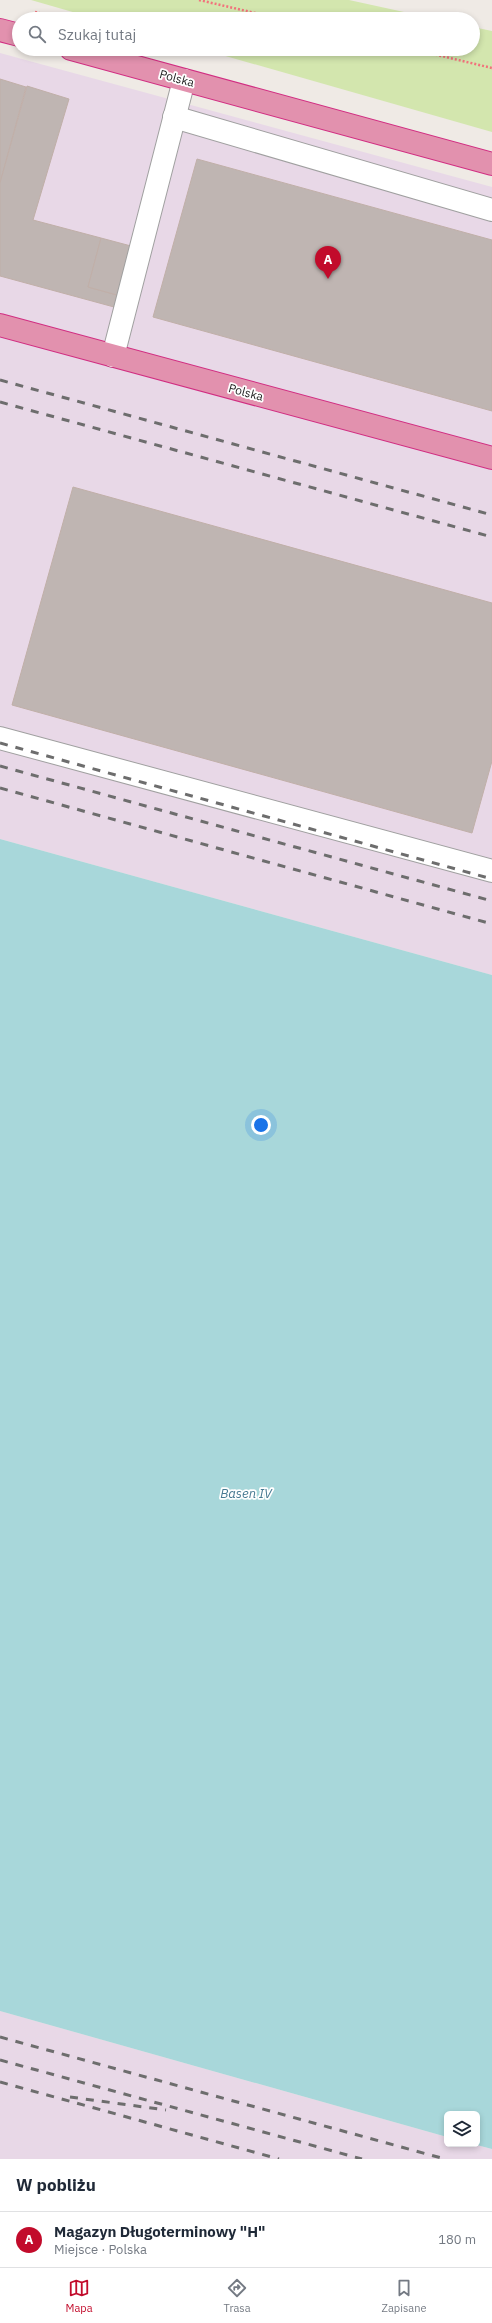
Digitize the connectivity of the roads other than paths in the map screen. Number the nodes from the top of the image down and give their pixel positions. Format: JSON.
{"nodes":[{"id":1,"x":0,"y":30,"type":"edge"},
{"id":2,"x":12,"y":33,"type":"edge"},
{"id":3,"x":97,"y":56,"type":"edge"},
{"id":4,"x":184,"y":80,"type":"junction"},
{"id":5,"x":174,"y":117,"type":"junction"},
{"id":6,"x":492,"y":164,"type":"edge"},
{"id":7,"x":492,"y":210,"type":"edge"},
{"id":8,"x":0,"y":325,"type":"edge"},
{"id":9,"x":113,"y":356,"type":"junction"},
{"id":10,"x":492,"y":458,"type":"edge"},
{"id":11,"x":0,"y":738,"type":"edge"},
{"id":12,"x":492,"y":871,"type":"edge"}],
"edges":[{"from":1,"to":2,"type":"highway"},
{"from":3,"to":4,"type":"highway","name":"Polska"},
{"from":4,"to":5,"type":"lane"},
{"from":4,"to":6,"type":"highway","name":"Polska"},
{"from":5,"to":7,"type":"lane"},
{"from":5,"to":9,"type":"lane"},
{"from":8,"to":9,"type":"highway","name":"Polska"},
{"from":9,"to":10,"type":"highway","name":"Polska"},
{"from":11,"to":12,"type":"lane"}]}
